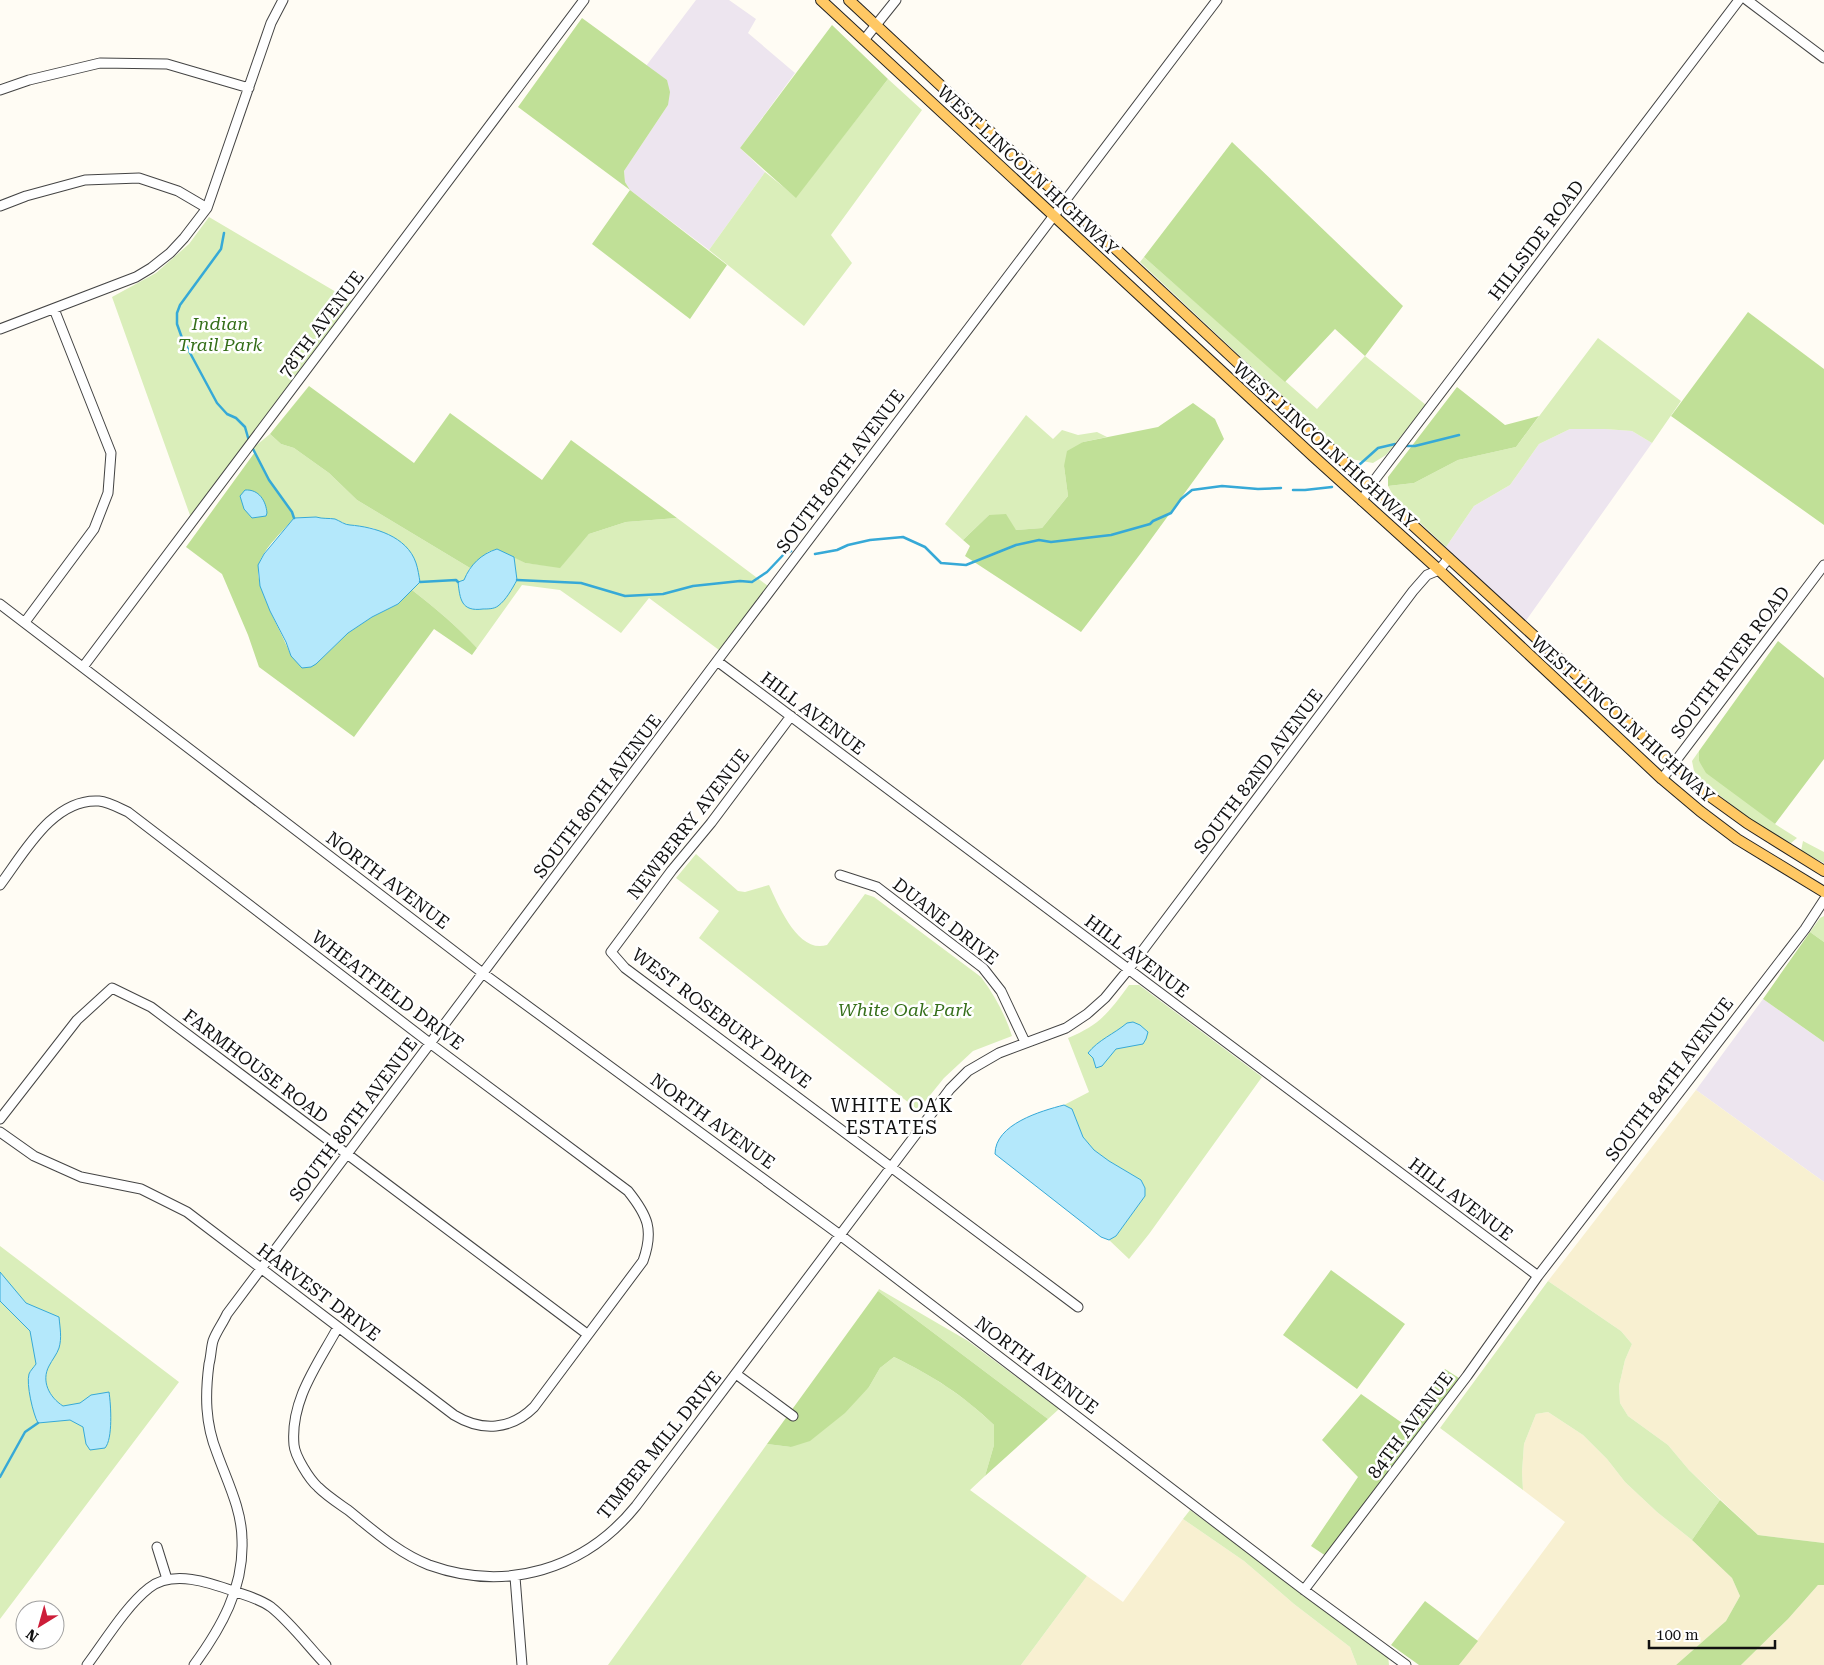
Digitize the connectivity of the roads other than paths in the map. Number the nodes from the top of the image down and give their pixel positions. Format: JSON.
{"nodes":[{"id":1,"x":283,"y":0,"type":"edge"},
{"id":2,"x":584,"y":0,"type":"edge"},
{"id":3,"x":820,"y":0,"type":"edge"},
{"id":4,"x":849,"y":0,"type":"edge"},
{"id":5,"x":896,"y":0,"type":"edge"},
{"id":6,"x":1217,"y":0,"type":"edge"},
{"id":7,"x":1739,"y":0,"type":"edge"},
{"id":8,"x":1747,"y":0,"type":"edge"},
{"id":9,"x":876,"y":25,"type":"junction"},
{"id":10,"x":864,"y":40,"type":"junction"},
{"id":11,"x":1824,"y":58,"type":"edge"},
{"id":12,"x":249,"y":88,"type":"junction"},
{"id":13,"x":0,"y":90,"type":"edge"},
{"id":14,"x":1064,"y":202,"type":"junction"},
{"id":15,"x":0,"y":206,"type":"edge"},
{"id":16,"x":207,"y":208,"type":"junction"},
{"id":17,"x":1054,"y":216,"type":"junction"},
{"id":18,"x":54,"y":309,"type":"junction"},
{"id":19,"x":0,"y":329,"type":"edge"},
{"id":20,"x":1370,"y":486,"type":"junction"},
{"id":21,"x":1362,"y":501,"type":"junction"},
{"id":22,"x":1449,"y":558,"type":"junction"},
{"id":23,"x":1824,"y":565,"type":"edge"},
{"id":24,"x":1439,"y":570,"type":"junction"},
{"id":25,"x":0,"y":604,"type":"edge"},
{"id":26,"x":25,"y":622,"type":"junction"},
{"id":27,"x":717,"y":661,"type":"junction"},
{"id":28,"x":83,"y":667,"type":"junction"},
{"id":29,"x":791,"y":716,"type":"junction"},
{"id":30,"x":1674,"y":764,"type":"junction"},
{"id":31,"x":1662,"y":779,"type":"junction"},
{"id":32,"x":1824,"y":871,"type":"edge"},
{"id":33,"x":840,"y":876,"type":"dead end"},
{"id":34,"x":0,"y":885,"type":"edge"},
{"id":35,"x":1824,"y":892,"type":"edge"},
{"id":36,"x":1824,"y":900,"type":"edge"},
{"id":37,"x":611,"y":952,"type":"joint"},
{"id":38,"x":1128,"y":970,"type":"junction"},
{"id":39,"x":484,"y":974,"type":"junction"},
{"id":40,"x":1025,"y":1042,"type":"junction"},
{"id":41,"x":431,"y":1044,"type":"junction"},
{"id":42,"x":0,"y":1119,"type":"edge"},
{"id":43,"x":0,"y":1132,"type":"edge"},
{"id":44,"x":347,"y":1155,"type":"junction"},
{"id":45,"x":892,"y":1166,"type":"junction"},
{"id":46,"x":840,"y":1235,"type":"junction"},
{"id":47,"x":261,"y":1268,"type":"junction"},
{"id":48,"x":1538,"y":1276,"type":"junction"},
{"id":49,"x":1078,"y":1307,"type":"dead end"},
{"id":50,"x":338,"y":1327,"type":"junction"},
{"id":51,"x":587,"y":1334,"type":"junction"},
{"id":52,"x":736,"y":1374,"type":"junction"},
{"id":53,"x":793,"y":1416,"type":"dead end"},
{"id":54,"x":157,"y":1547,"type":"dead end"},
{"id":55,"x":515,"y":1576,"type":"junction"},
{"id":56,"x":167,"y":1579,"type":"junction"},
{"id":57,"x":1304,"y":1590,"type":"junction"},
{"id":58,"x":235,"y":1591,"type":"junction"},
{"id":59,"x":1396,"y":1662,"type":"edge"},
{"id":60,"x":87,"y":1665,"type":"edge"},
{"id":61,"x":194,"y":1665,"type":"edge"},
{"id":62,"x":326,"y":1665,"type":"edge"},
{"id":63,"x":522,"y":1665,"type":"edge"},
{"id":64,"x":1406,"y":1665,"type":"edge"}],
"edges":[{"from":1,"to":12,"type":"street"},
{"from":2,"to":28,"type":"street","name":"78TH AVENUE"},
{"from":3,"to":10,"type":"main road","name":"WEST LINCOLN HIGHWAY"},
{"from":4,"to":9,"type":"main road","name":"WEST LINCOLN HIGHWAY"},
{"from":5,"to":9,"type":"street"},
{"from":6,"to":14,"type":"street","name":"SOUTH 80TH AVENUE"},
{"from":7,"to":20,"type":"street","name":"HILLSIDE ROAD"},
{"from":8,"to":11,"type":"street"},
{"from":9,"to":10,"type":"street"},
{"from":9,"to":14,"type":"main road","name":"WEST LINCOLN HIGHWAY"},
{"from":10,"to":17,"type":"main road","name":"WEST LINCOLN HIGHWAY"},
{"from":12,"to":13,"type":"street"},
{"from":12,"to":16,"type":"street"},
{"from":14,"to":17,"type":"street","name":"SOUTH 80TH AVENUE"},
{"from":14,"to":20,"type":"main road","name":"WEST LINCOLN HIGHWAY"},
{"from":15,"to":16,"type":"street"},
{"from":16,"to":18,"type":"street"},
{"from":17,"to":21,"type":"main road","name":"WEST LINCOLN HIGHWAY"},
{"from":17,"to":27,"type":"street","name":"SOUTH 80TH AVENUE"},
{"from":18,"to":19,"type":"street"},
{"from":18,"to":26,"type":"street"},
{"from":20,"to":21,"type":"street","name":"HILLSIDE ROAD"},
{"from":20,"to":22,"type":"main road","name":"WEST LINCOLN HIGHWAY"},
{"from":21,"to":24,"type":"main road","name":"WEST LINCOLN HIGHWAY"},
{"from":22,"to":24,"type":"street","name":"SOUTH 82ND AVENUE"},
{"from":22,"to":30,"type":"main road","name":"WEST LINCOLN HIGHWAY"},
{"from":23,"to":30,"type":"street","name":"SOUTH RIVER ROAD"},
{"from":24,"to":31,"type":"main road","name":"WEST LINCOLN HIGHWAY"},
{"from":24,"to":38,"type":"street","name":"SOUTH 82ND AVENUE"},
{"from":25,"to":26,"type":"street","name":"NORTH AVENUE"},
{"from":26,"to":28,"type":"street","name":"NORTH AVENUE"},
{"from":27,"to":29,"type":"street","name":"HILL AVENUE"},
{"from":27,"to":39,"type":"street","name":"SOUTH 80TH AVENUE"},
{"from":28,"to":39,"type":"street","name":"NORTH AVENUE"},
{"from":29,"to":37,"type":"street","name":"NEWBERRY AVENUE"},
{"from":29,"to":38,"type":"street","name":"HILL AVENUE"},
{"from":30,"to":31,"type":"street","name":"SOUTH RIVER ROAD"},
{"from":30,"to":32,"type":"main road","name":"WEST LINCOLN HIGHWAY"},
{"from":31,"to":35,"type":"main road","name":"WEST LINCOLN HIGHWAY"},
{"from":33,"to":40,"type":"street","name":"DUANE DRIVE"},
{"from":34,"to":41,"type":"street","name":"WHEATFIELD DRIVE"},
{"from":36,"to":48,"type":"street","name":"SOUTH 84TH AVENUE"},
{"from":37,"to":45,"type":"street","name":"WEST ROSEBURY DRIVE"},
{"from":38,"to":40,"type":"street","name":"SOUTH 82ND AVENUE"},
{"from":38,"to":48,"type":"street","name":"HILL AVENUE"},
{"from":39,"to":41,"type":"street","name":"SOUTH 80TH AVENUE"},
{"from":39,"to":46,"type":"street","name":"NORTH AVENUE"},
{"from":40,"to":45,"type":"street","name":"TIMBER MILL DRIVE"},
{"from":41,"to":44,"type":"street","name":"SOUTH 80TH AVENUE"},
{"from":41,"to":51,"type":"street","name":"WHEATFIELD DRIVE"},
{"from":42,"to":44,"type":"street","name":"FARMHOUSE ROAD"},
{"from":43,"to":47,"type":"street","name":"HARVEST DRIVE"},
{"from":44,"to":47,"type":"street","name":"SOUTH 80TH AVENUE"},
{"from":44,"to":51,"type":"street","name":"FARMHOUSE ROAD"},
{"from":45,"to":46,"type":"street","name":"TIMBER MILL DRIVE"},
{"from":45,"to":49,"type":"street","name":"WEST ROSEBURY DRIVE"},
{"from":46,"to":52,"type":"street","name":"TIMBER MILL DRIVE"},
{"from":46,"to":57,"type":"street","name":"NORTH AVENUE"},
{"from":47,"to":50,"type":"street","name":"HARVEST DRIVE"},
{"from":47,"to":58,"type":"street","name":"SOUTH 80TH AVENUE"},
{"from":48,"to":57,"type":"street","name":"84TH AVENUE"},
{"from":50,"to":51,"type":"street","name":"HARVEST DRIVE"},
{"from":50,"to":55,"type":"street","name":"TIMBER MILL DRIVE"},
{"from":52,"to":53,"type":"street"},
{"from":52,"to":55,"type":"street","name":"TIMBER MILL DRIVE"},
{"from":54,"to":56,"type":"street"},
{"from":55,"to":63,"type":"street"},
{"from":56,"to":58,"type":"street"},
{"from":56,"to":60,"type":"street"},
{"from":57,"to":59,"type":"street","name":"NORTH AVENUE"},
{"from":58,"to":61,"type":"street","name":"SOUTH 80TH AVENUE"},
{"from":58,"to":62,"type":"street"},
{"from":59,"to":64,"type":"street","name":"NORTH AVENUE"}]}
